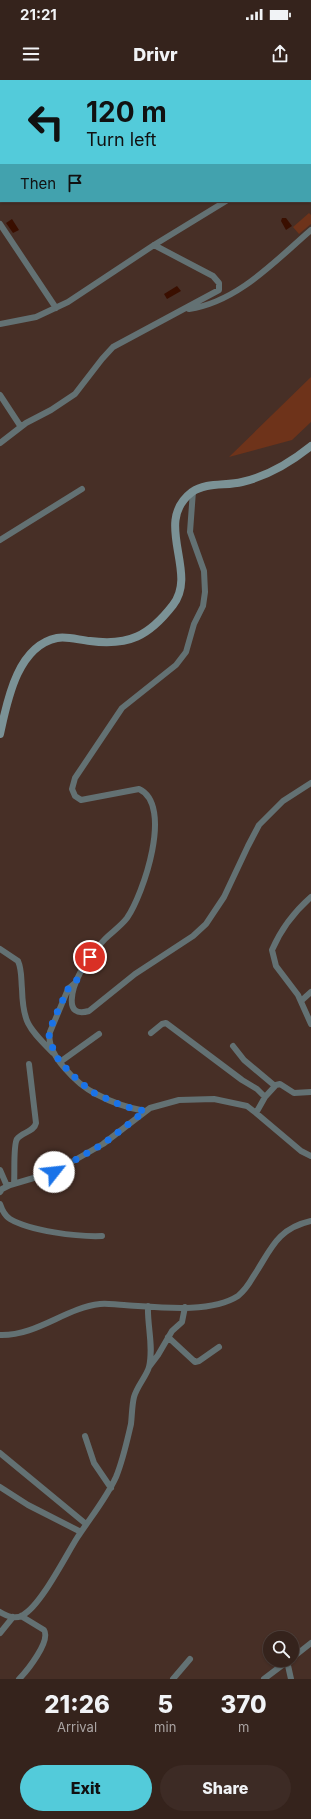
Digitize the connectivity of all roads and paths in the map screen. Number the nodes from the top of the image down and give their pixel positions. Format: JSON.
{"nodes":[{"id":1,"x":224,"y":202,"type":"edge"},
{"id":2,"x":0,"y":224,"type":"edge"},
{"id":3,"x":311,"y":230,"type":"edge"},
{"id":4,"x":154,"y":245,"type":"junction"},
{"id":5,"x":56,"y":308,"type":"junction"},
{"id":6,"x":183,"y":309,"type":"junction"},
{"id":7,"x":0,"y":324,"type":"edge"},
{"id":8,"x":0,"y":396,"type":"edge"},
{"id":9,"x":21,"y":427,"type":"junction"},
{"id":10,"x":0,"y":443,"type":"edge"},
{"id":11,"x":311,"y":446,"type":"edge"},
{"id":12,"x":82,"y":489,"type":"dead end"},
{"id":13,"x":193,"y":492,"type":"junction"},
{"id":14,"x":0,"y":540,"type":"edge"},
{"id":15,"x":0,"y":734,"type":"edge"},
{"id":16,"x":311,"y":783,"type":"edge"},
{"id":17,"x":311,"y":897,"type":"edge"},
{"id":18,"x":0,"y":949,"type":"edge"},
{"id":19,"x":75,"y":983,"type":"junction"},
{"id":20,"x":311,"y":992,"type":"edge"},
{"id":21,"x":301,"y":1001,"type":"junction"},
{"id":22,"x":311,"y":1023,"type":"edge"},
{"id":23,"x":151,"y":1033,"type":"dead end"},
{"id":24,"x":99,"y":1034,"type":"dead end"},
{"id":25,"x":234,"y":1046,"type":"dead end"},
{"id":26,"x":55,"y":1055,"type":"junction"},
{"id":27,"x":60,"y":1062,"type":"junction"},
{"id":28,"x":29,"y":1064,"type":"dead end"},
{"id":29,"x":275,"y":1086,"type":"junction"},
{"id":30,"x":311,"y":1092,"type":"edge"},
{"id":31,"x":265,"y":1097,"type":"junction"},
{"id":32,"x":145,"y":1111,"type":"junction"},
{"id":33,"x":256,"y":1113,"type":"junction"},
{"id":34,"x":311,"y":1156,"type":"edge"},
{"id":35,"x":0,"y":1170,"type":"edge"},
{"id":36,"x":14,"y":1184,"type":"junction"},
{"id":37,"x":7,"y":1186,"type":"junction"},
{"id":38,"x":0,"y":1192,"type":"edge"},
{"id":39,"x":0,"y":1204,"type":"edge"},
{"id":40,"x":311,"y":1221,"type":"edge"},
{"id":41,"x":102,"y":1236,"type":"dead end"},
{"id":42,"x":148,"y":1306,"type":"junction"},
{"id":43,"x":185,"y":1307,"type":"junction"},
{"id":44,"x":0,"y":1335,"type":"edge"},
{"id":45,"x":168,"y":1337,"type":"junction"},
{"id":46,"x":219,"y":1347,"type":"dead end"},
{"id":47,"x":149,"y":1367,"type":"junction"},
{"id":48,"x":85,"y":1436,"type":"dead end"},
{"id":49,"x":0,"y":1453,"type":"edge"},
{"id":50,"x":0,"y":1487,"type":"edge"},
{"id":51,"x":111,"y":1488,"type":"junction"},
{"id":52,"x":86,"y":1524,"type":"junction"},
{"id":53,"x":81,"y":1532,"type":"junction"},
{"id":54,"x":0,"y":1612,"type":"edge"},
{"id":55,"x":21,"y":1616,"type":"junction"},
{"id":56,"x":13,"y":1617,"type":"junction"},
{"id":57,"x":0,"y":1633,"type":"edge"},
{"id":58,"x":311,"y":1643,"type":"edge"},
{"id":59,"x":299,"y":1652,"type":"edge"},
{"id":60,"x":190,"y":1659,"type":"dead end"},
{"id":61,"x":280,"y":1667,"type":"edge"},
{"id":62,"x":290,"y":1667,"type":"edge"},
{"id":63,"x":19,"y":1679,"type":"edge"},
{"id":64,"x":173,"y":1679,"type":"edge"},
{"id":65,"x":264,"y":1679,"type":"edge"},
{"id":66,"x":291,"y":1679,"type":"edge"}],
"edges":[{"from":1,"to":4,"type":"street"},
{"from":2,"to":5,"type":"street"},
{"from":3,"to":6,"type":"street"},
{"from":4,"to":5,"type":"street"},
{"from":4,"to":6,"type":"street"},
{"from":5,"to":7,"type":"street"},
{"from":6,"to":9,"type":"street"},
{"from":8,"to":9,"type":"street"},
{"from":9,"to":10,"type":"street"},
{"from":11,"to":13,"type":"street"},
{"from":12,"to":14,"type":"street"},
{"from":13,"to":15,"type":"street"},
{"from":13,"to":19,"type":"street"},
{"from":16,"to":19,"type":"street"},
{"from":17,"to":21,"type":"street"},
{"from":18,"to":26,"type":"street"},
{"from":19,"to":26,"type":"street"},
{"from":20,"to":21,"type":"street"},
{"from":21,"to":22,"type":"street"},
{"from":23,"to":31,"type":"street"},
{"from":24,"to":27,"type":"street"},
{"from":25,"to":29,"type":"street"},
{"from":26,"to":27,"type":"street"},
{"from":27,"to":32,"type":"street"},
{"from":28,"to":36,"type":"street"},
{"from":29,"to":30,"type":"street"},
{"from":29,"to":31,"type":"street"},
{"from":31,"to":33,"type":"street"},
{"from":32,"to":33,"type":"street"},
{"from":32,"to":36,"type":"street"},
{"from":33,"to":34,"type":"street"},
{"from":35,"to":37,"type":"street"},
{"from":36,"to":37,"type":"street"},
{"from":37,"to":38,"type":"street"},
{"from":39,"to":41,"type":"street"},
{"from":40,"to":43,"type":"street"},
{"from":42,"to":43,"type":"street"},
{"from":42,"to":44,"type":"street"},
{"from":42,"to":47,"type":"street"},
{"from":43,"to":45,"type":"street"},
{"from":45,"to":46,"type":"street"},
{"from":45,"to":47,"type":"street"},
{"from":47,"to":51,"type":"street"},
{"from":48,"to":51,"type":"street"},
{"from":49,"to":52,"type":"street"},
{"from":50,"to":53,"type":"street"},
{"from":51,"to":52,"type":"street"},
{"from":52,"to":53,"type":"street"},
{"from":53,"to":55,"type":"street"},
{"from":54,"to":56,"type":"street"},
{"from":55,"to":56,"type":"street"},
{"from":55,"to":63,"type":"street"},
{"from":56,"to":57,"type":"street"},
{"from":58,"to":59,"type":"street"},
{"from":60,"to":64,"type":"street"},
{"from":61,"to":65,"type":"street"},
{"from":62,"to":66,"type":"street"}]}
